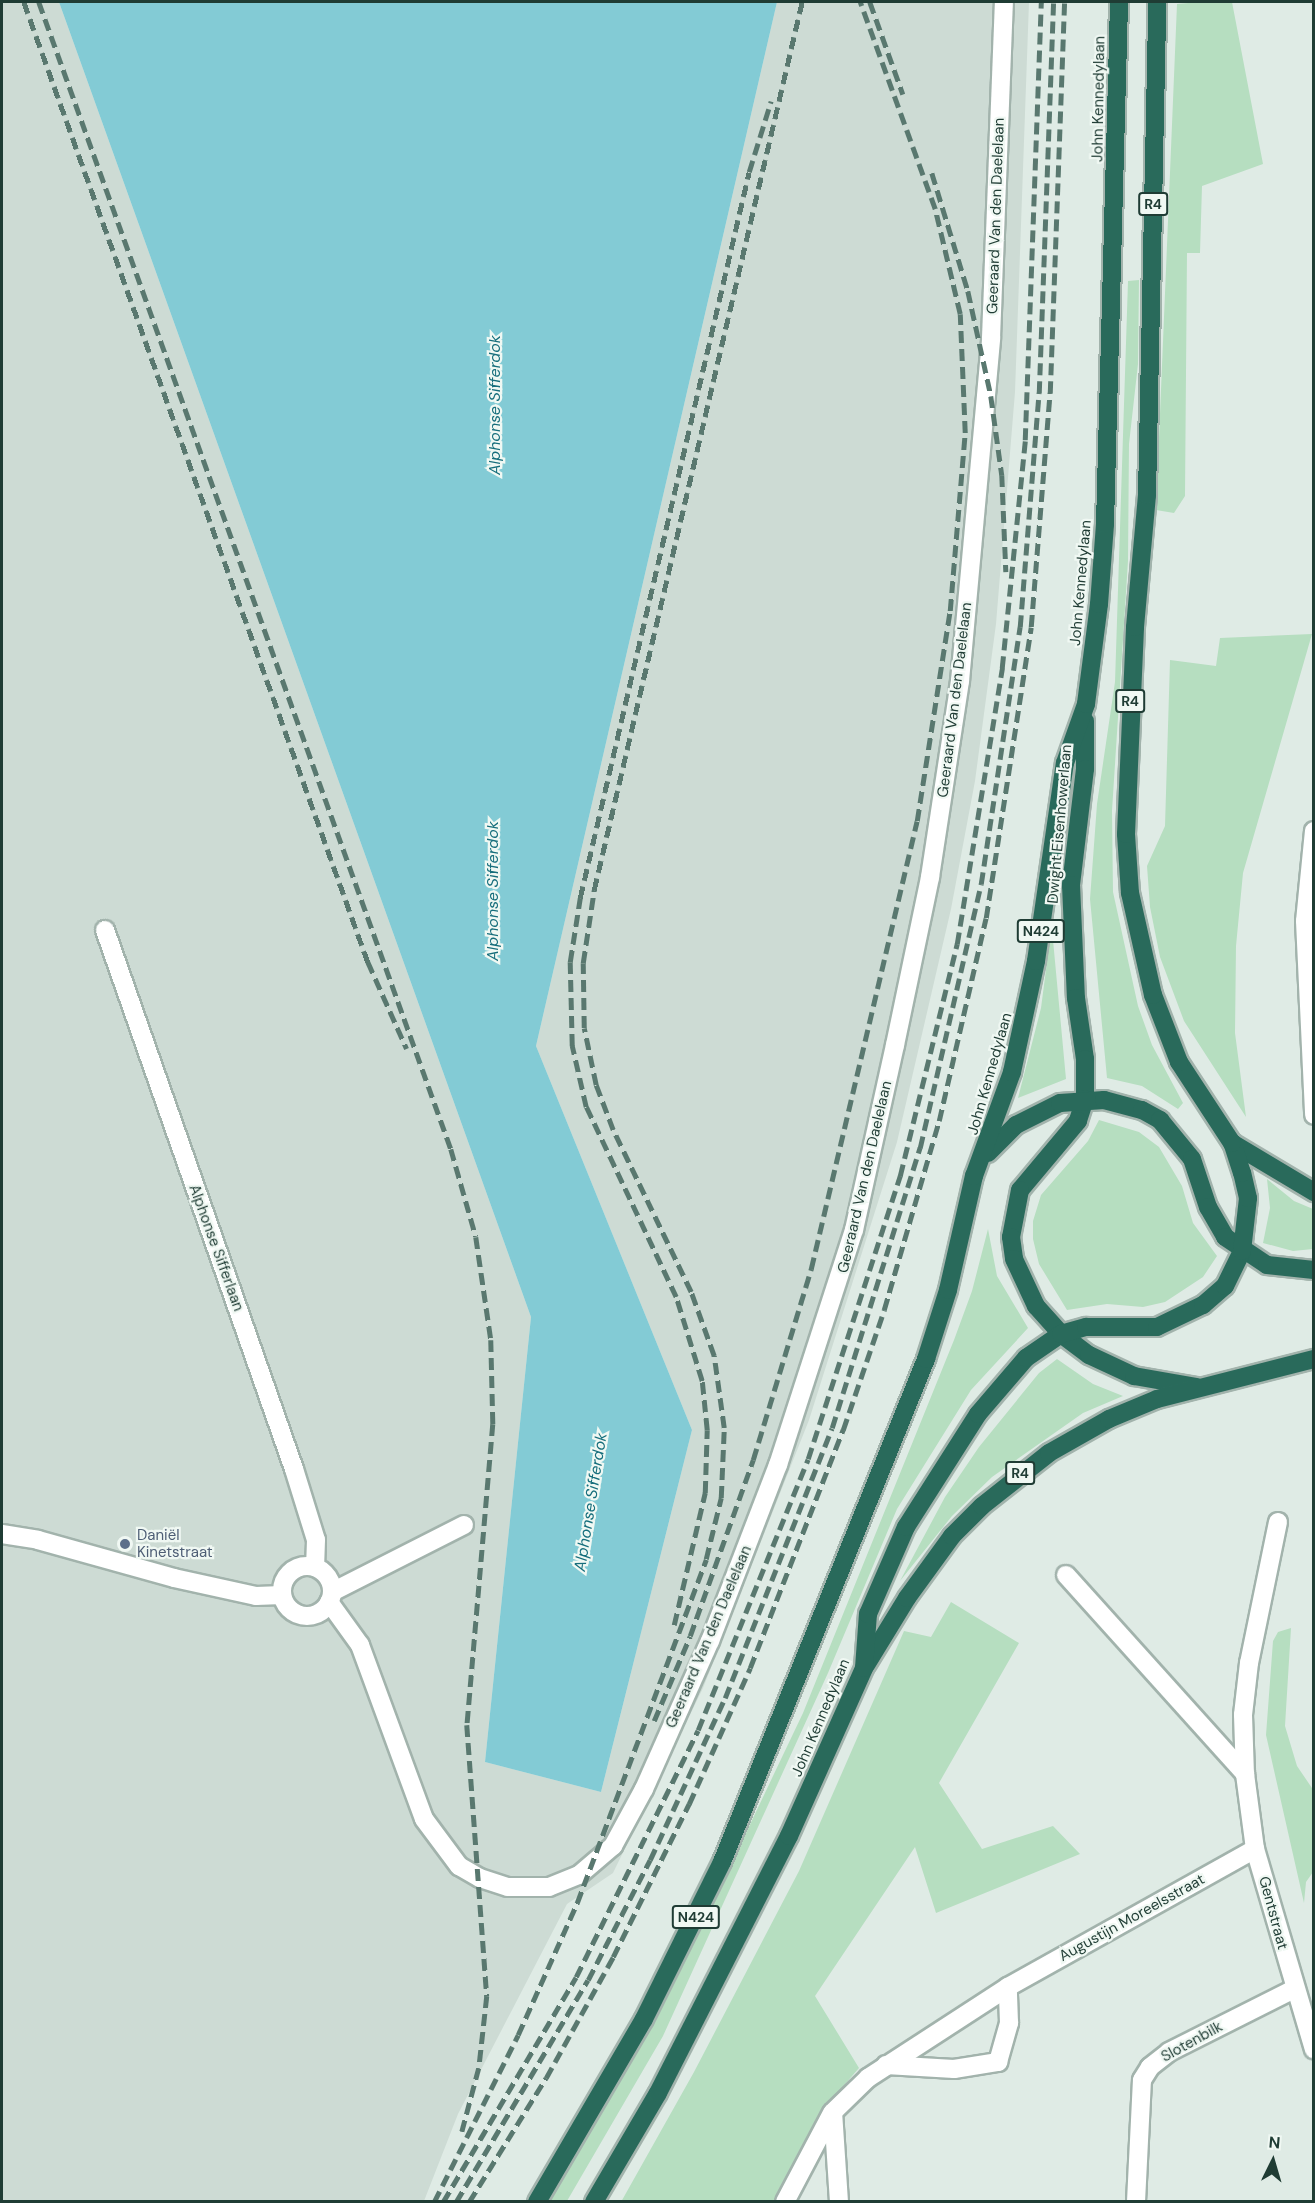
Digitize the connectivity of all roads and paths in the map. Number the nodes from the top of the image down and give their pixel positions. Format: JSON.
{"nodes":[{"id":1,"x":1004,"y":2,"type":"edge"},
{"id":2,"x":1119,"y":2,"type":"edge"},
{"id":3,"x":1157,"y":2,"type":"edge"},
{"id":4,"x":1086,"y":704,"type":"junction"},
{"id":5,"x":1314,"y":831,"type":"edge"},
{"id":6,"x":105,"y":930,"type":"dead end"},
{"id":7,"x":1084,"y":1099,"type":"junction"},
{"id":8,"x":1314,"y":1115,"type":"edge"},
{"id":9,"x":1232,"y":1143,"type":"junction"},
{"id":10,"x":984,"y":1156,"type":"junction"},
{"id":11,"x":1314,"y":1192,"type":"edge"},
{"id":12,"x":1242,"y":1251,"type":"junction"},
{"id":13,"x":1314,"y":1270,"type":"edge"},
{"id":14,"x":1061,"y":1334,"type":"junction"},
{"id":15,"x":1314,"y":1359,"type":"edge"},
{"id":16,"x":1197,"y":1387,"type":"junction"},
{"id":17,"x":1278,"y":1522,"type":"dead end"},
{"id":18,"x":464,"y":1525,"type":"dead end"},
{"id":19,"x":2,"y":1534,"type":"edge"},
{"id":20,"x":315,"y":1568,"type":"junction"},
{"id":21,"x":1066,"y":1575,"type":"dead end"},
{"id":22,"x":282,"y":1595,"type":"junction"},
{"id":23,"x":331,"y":1597,"type":"junction"},
{"id":24,"x":864,"y":1668,"type":"junction"},
{"id":25,"x":1245,"y":1774,"type":"junction"},
{"id":26,"x":1256,"y":1850,"type":"junction"},
{"id":27,"x":1008,"y":1987,"type":"junction"},
{"id":28,"x":1294,"y":1989,"type":"junction"},
{"id":29,"x":1314,"y":2049,"type":"edge"},
{"id":30,"x":886,"y":2065,"type":"junction"},
{"id":31,"x":833,"y":2112,"type":"junction"},
{"id":32,"x":537,"y":2202,"type":"edge"},
{"id":33,"x":594,"y":2202,"type":"edge"},
{"id":34,"x":785,"y":2202,"type":"edge"},
{"id":35,"x":839,"y":2202,"type":"edge"},
{"id":36,"x":1136,"y":2202,"type":"edge"}],
"edges":[{"from":1,"to":23,"type":"street","name":"Geeraard Van den Daelelaan"},
{"from":2,"to":4,"type":"highway","name":"John Kennedylaan","number":"R4"},
{"from":3,"to":9,"type":"highway","name":"John Kennedylaan","number":"R4"},
{"from":4,"to":7,"type":"highway","name":"Dwight Eisenhowerlaan","number":"R4"},
{"from":4,"to":10,"type":"highway","name":"John Kennedylaan","number":"N424"},
{"from":5,"to":8,"type":"street"},
{"from":6,"to":20,"type":"street","name":"Alphonse Sifferlaan"},
{"from":7,"to":10,"type":"highway","name":"John Kennedylaan","number":"N424"},
{"from":7,"to":12,"type":"highway","name":"John Kennedylaan","number":"N424"},
{"from":7,"to":14,"type":"highway","name":"Dwight Eisenhowerlaan","number":"R4"},
{"from":9,"to":11,"type":"highway","name":"John Kennedylaan","number":"R4"},
{"from":9,"to":12,"type":"highway","name":"John Kennedylaan","number":"R4"},
{"from":10,"to":32,"type":"highway","name":"John Kennedylaan","number":"N424"},
{"from":12,"to":13,"type":"highway","name":"John Kennedylaan","number":"N424"},
{"from":12,"to":14,"type":"highway","name":"John Kennedylaan","number":"R4"},
{"from":14,"to":16,"type":"highway","name":"Dwight Eisenhowerlaan","number":"R4"},
{"from":14,"to":24,"type":"highway","name":"John Kennedylaan","number":"R4"},
{"from":15,"to":16,"type":"highway","name":"Dwight Eisenhowerlaan","number":"R4"},
{"from":16,"to":24,"type":"highway","name":"Dwight Eisenhowerlaan","number":"R4"},
{"from":17,"to":25,"type":"street","name":"Gentstraat"},
{"from":18,"to":23,"type":"street"},
{"from":19,"to":22,"type":"street"},
{"from":20,"to":22,"type":"street"},
{"from":20,"to":23,"type":"street"},
{"from":21,"to":25,"type":"street"},
{"from":22,"to":23,"type":"street"},
{"from":24,"to":33,"type":"highway","name":"John Kennedylaan","number":"N424"},
{"from":25,"to":26,"type":"street","name":"Gentstraat"},
{"from":26,"to":27,"type":"street","name":"Augustijn Moreelsstraat"},
{"from":26,"to":28,"type":"street","name":"Gentstraat"},
{"from":27,"to":30,"type":"street","name":"Augustijn Moreelsstraat"},
{"from":27,"to":30,"type":"street"},
{"from":28,"to":29,"type":"street","name":"Gentstraat"},
{"from":28,"to":36,"type":"street","name":"Slotenbilk"},
{"from":30,"to":31,"type":"street","name":"Augustijn Moreelsstraat"},
{"from":31,"to":34,"type":"street","name":"Augustijn Moreelsstraat"},
{"from":31,"to":35,"type":"street"}]}
